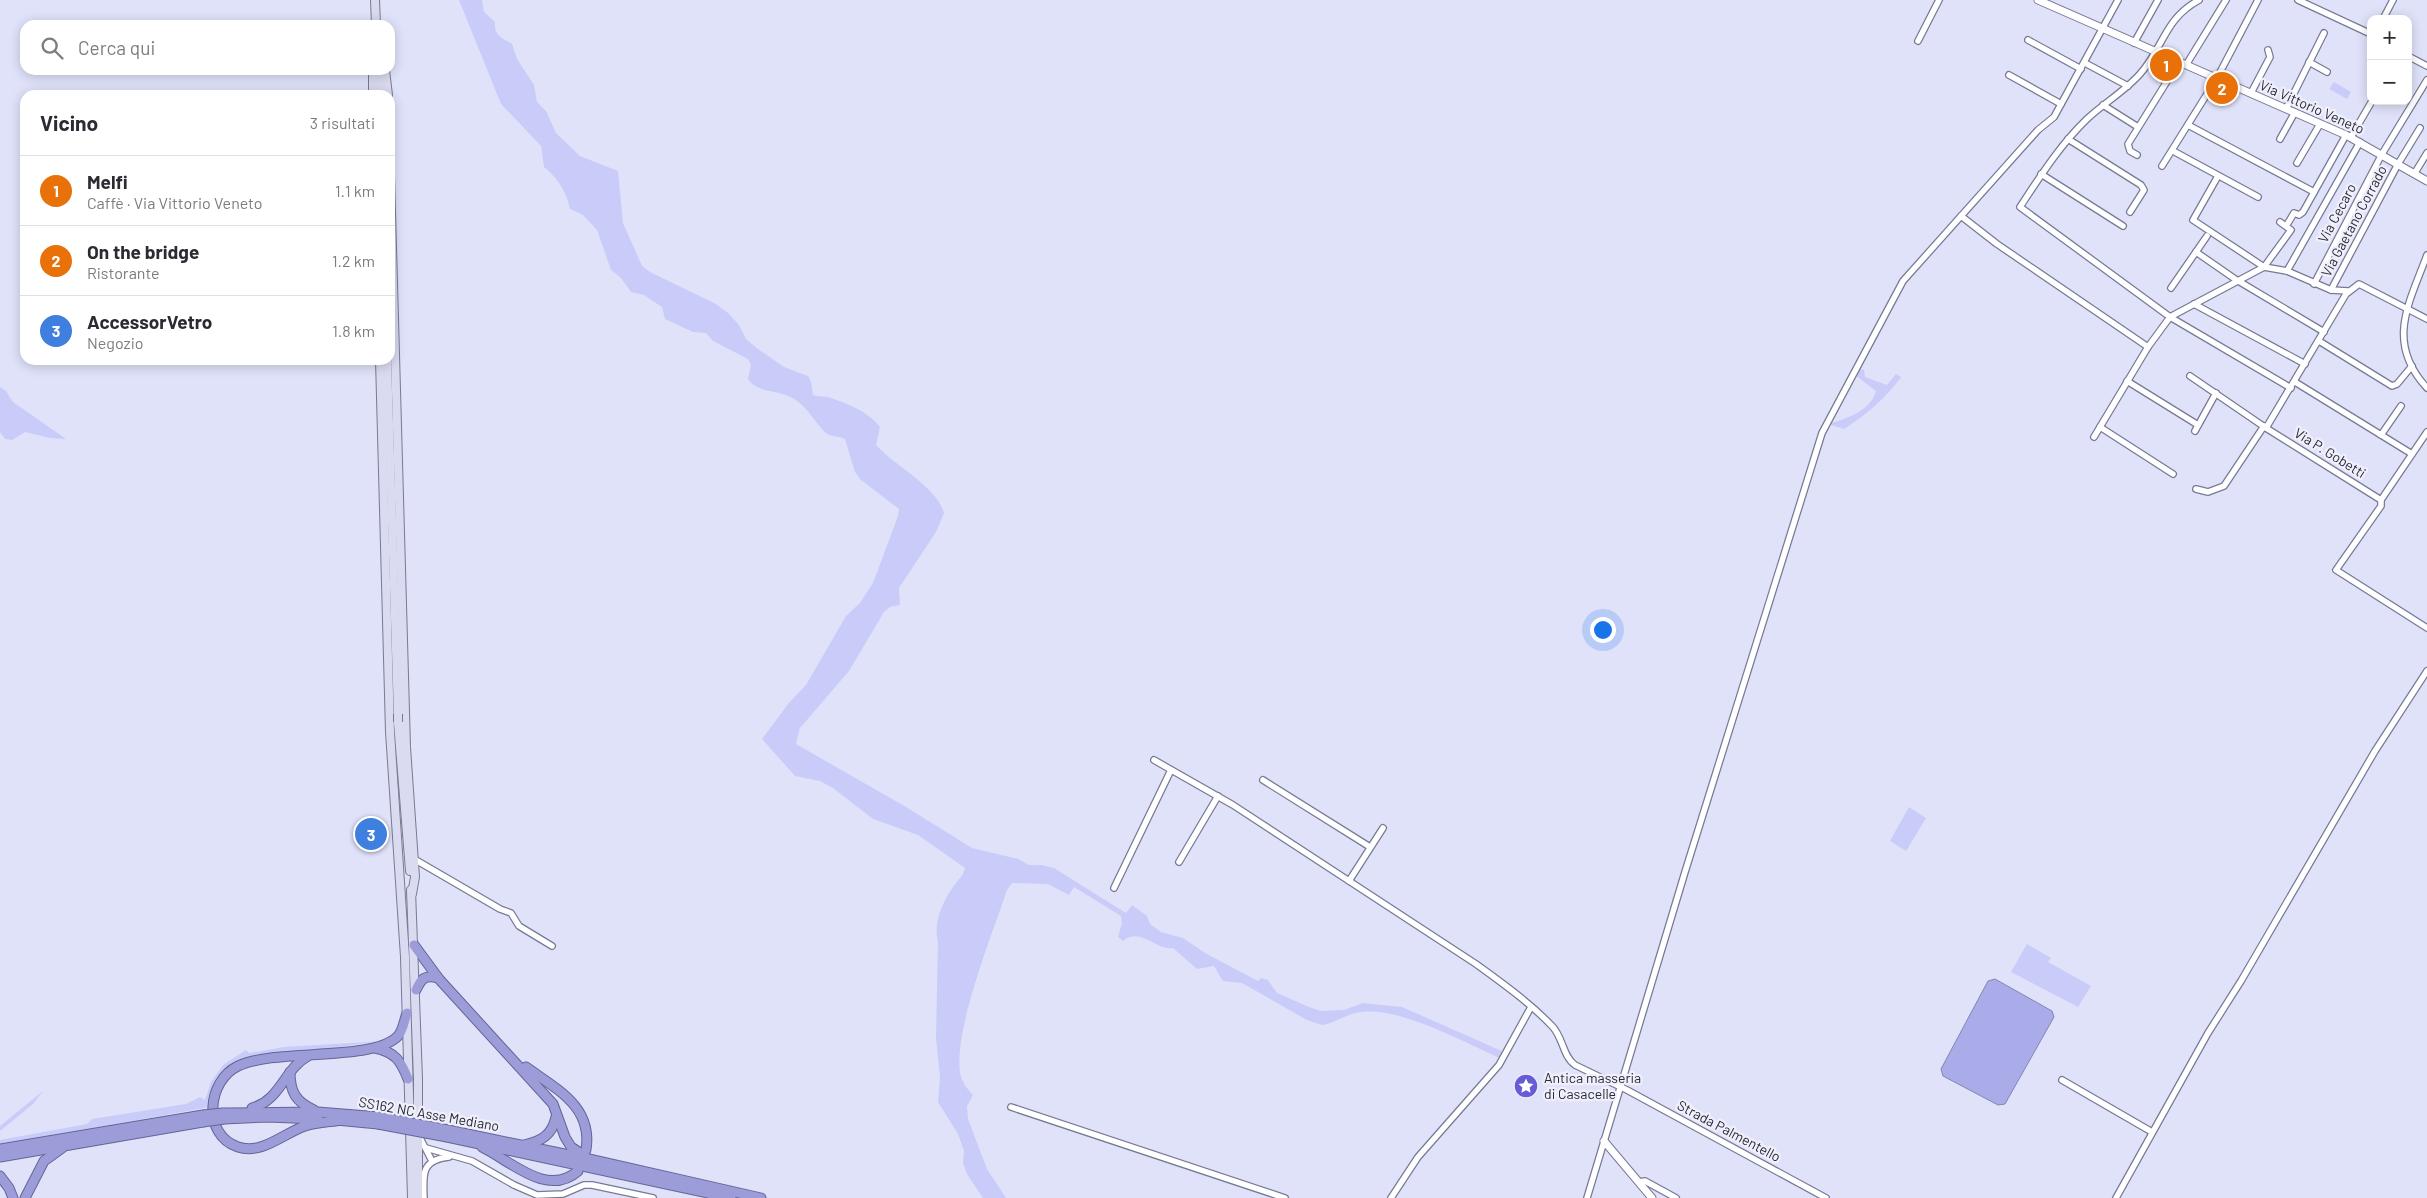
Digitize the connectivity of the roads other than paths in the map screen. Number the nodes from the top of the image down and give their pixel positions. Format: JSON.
{"nodes":[{"id":1,"x":1939,"y":0,"type":"edge"},
{"id":2,"x":2118,"y":0,"type":"edge"},
{"id":3,"x":2158,"y":0,"type":"edge"},
{"id":4,"x":2199,"y":0,"type":"edge"},
{"id":5,"x":2226,"y":0,"type":"edge"},
{"id":6,"x":2258,"y":0,"type":"edge"},
{"id":7,"x":2298,"y":0,"type":"edge"},
{"id":8,"x":2393,"y":0,"type":"edge"},
{"id":9,"x":2043,"y":1,"type":"edge"},
{"id":10,"x":376,"y":4,"type":"edge"},
{"id":11,"x":2385,"y":15,"type":"edge"},
{"id":12,"x":374,"y":20,"type":"edge"},
{"id":13,"x":2103,"y":29,"type":"junction"},
{"id":14,"x":2367,"y":32,"type":"edge"},
{"id":15,"x":2324,"y":33,"type":"dead end"},
{"id":16,"x":2028,"y":40,"type":"dead end"},
{"id":17,"x":1918,"y":41,"type":"dead end"},
{"id":18,"x":2134,"y":43,"type":"junction"},
{"id":19,"x":2268,"y":50,"type":"dead end"},
{"id":20,"x":2155,"y":51,"type":"junction"},
{"id":21,"x":2412,"y":58,"type":"edge"},
{"id":22,"x":2309,"y":62,"type":"junction"},
{"id":23,"x":2183,"y":64,"type":"junction"},
{"id":24,"x":2083,"y":66,"type":"junction"},
{"id":25,"x":2427,"y":66,"type":"edge"},
{"id":26,"x":2327,"y":72,"type":"dead end"},
{"id":27,"x":373,"y":75,"type":"edge"},
{"id":28,"x":380,"y":75,"type":"edge"},
{"id":29,"x":386,"y":75,"type":"edge"},
{"id":30,"x":2009,"y":75,"type":"dead end"},
{"id":31,"x":2217,"y":78,"type":"junction"},
{"id":32,"x":2427,"y":80,"type":"edge"},
{"id":33,"x":2128,"y":86,"type":"junction"},
{"id":34,"x":373,"y":90,"type":"edge"},
{"id":35,"x":381,"y":90,"type":"edge"},
{"id":36,"x":388,"y":90,"type":"edge"},
{"id":37,"x":2251,"y":93,"type":"junction"},
{"id":38,"x":2061,"y":104,"type":"junction"},
{"id":39,"x":2103,"y":104,"type":"junction"},
{"id":40,"x":2369,"y":105,"type":"edge"},
{"id":41,"x":2286,"y":109,"type":"junction"},
{"id":42,"x":2295,"y":112,"type":"junction"},
{"id":43,"x":2320,"y":124,"type":"junction"},
{"id":44,"x":2188,"y":125,"type":"junction"},
{"id":45,"x":2138,"y":127,"type":"junction"},
{"id":46,"x":2420,"y":128,"type":"dead end"},
{"id":47,"x":2349,"y":136,"type":"junction"},
{"id":48,"x":2068,"y":138,"type":"junction"},
{"id":49,"x":2280,"y":139,"type":"dead end"},
{"id":50,"x":2360,"y":142,"type":"junction"},
{"id":51,"x":2175,"y":152,"type":"dead end"},
{"id":52,"x":2427,"y":153,"type":"edge"},
{"id":53,"x":2382,"y":154,"type":"junction"},
{"id":54,"x":2137,"y":155,"type":"dead end"},
{"id":55,"x":2297,"y":163,"type":"dead end"},
{"id":56,"x":2398,"y":164,"type":"junction"},
{"id":57,"x":2162,"y":166,"type":"dead end"},
{"id":58,"x":2415,"y":172,"type":"junction"},
{"id":59,"x":2041,"y":174,"type":"junction"},
{"id":60,"x":2218,"y":176,"type":"junction"},
{"id":61,"x":2427,"y":181,"type":"edge"},
{"id":62,"x":2314,"y":192,"type":"junction"},
{"id":63,"x":2258,"y":197,"type":"dead end"},
{"id":64,"x":2130,"y":212,"type":"dead end"},
{"id":65,"x":1961,"y":216,"type":"junction"},
{"id":66,"x":2280,"y":222,"type":"dead end"},
{"id":67,"x":2288,"y":223,"type":"dead end"},
{"id":68,"x":2123,"y":226,"type":"dead end"},
{"id":69,"x":2207,"y":236,"type":"dead end"},
{"id":70,"x":2196,"y":252,"type":"junction"},
{"id":71,"x":2427,"y":255,"type":"edge"},
{"id":72,"x":2264,"y":268,"type":"junction"},
{"id":73,"x":2287,"y":271,"type":"junction"},
{"id":74,"x":2424,"y":273,"type":"edge"},
{"id":75,"x":2238,"y":280,"type":"junction"},
{"id":76,"x":2314,"y":284,"type":"junction"},
{"id":77,"x":2171,"y":288,"type":"dead end"},
{"id":78,"x":2331,"y":290,"type":"junction"},
{"id":79,"x":2348,"y":291,"type":"junction"},
{"id":80,"x":2194,"y":304,"type":"junction"},
{"id":81,"x":2406,"y":308,"type":"junction"},
{"id":82,"x":2170,"y":317,"type":"junction"},
{"id":83,"x":2427,"y":319,"type":"edge"},
{"id":84,"x":2324,"y":332,"type":"junction"},
{"id":85,"x":2319,"y":341,"type":"junction"},
{"id":86,"x":2148,"y":347,"type":"junction"},
{"id":87,"x":2305,"y":364,"type":"junction"},
{"id":88,"x":380,"y":365,"type":"edge"},
{"id":89,"x":387,"y":365,"type":"edge"},
{"id":90,"x":393,"y":365,"type":"edge"},
{"id":91,"x":2412,"y":366,"type":"junction"},
{"id":92,"x":2190,"y":376,"type":"dead end"},
{"id":93,"x":2127,"y":381,"type":"junction"},
{"id":94,"x":2295,"y":382,"type":"junction"},
{"id":95,"x":2291,"y":388,"type":"junction"},
{"id":96,"x":2427,"y":388,"type":"edge"},
{"id":97,"x":2216,"y":393,"type":"junction"},
{"id":98,"x":2401,"y":406,"type":"dead end"},
{"id":99,"x":2100,"y":427,"type":"junction"},
{"id":100,"x":2265,"y":427,"type":"junction"},
{"id":101,"x":2427,"y":432,"type":"edge"},
{"id":102,"x":2382,"y":435,"type":"junction"},
{"id":103,"x":2094,"y":437,"type":"dead end"},
{"id":104,"x":2412,"y":454,"type":"junction"},
{"id":105,"x":2175,"y":466,"type":"dead end"},
{"id":106,"x":2196,"y":489,"type":"dead end"},
{"id":107,"x":2381,"y":500,"type":"junction"},
{"id":108,"x":2427,"y":628,"type":"edge"},
{"id":109,"x":2427,"y":671,"type":"edge"},
{"id":110,"x":398,"y":720,"type":"junction"},
{"id":111,"x":1154,"y":760,"type":"dead end"},
{"id":112,"x":1172,"y":770,"type":"junction"},
{"id":113,"x":1263,"y":780,"type":"dead end"},
{"id":114,"x":1218,"y":796,"type":"junction"},
{"id":115,"x":1382,"y":828,"type":"dead end"},
{"id":116,"x":1370,"y":847,"type":"junction"},
{"id":117,"x":414,"y":859,"type":"junction"},
{"id":118,"x":1179,"y":862,"type":"dead end"},
{"id":119,"x":1349,"y":881,"type":"junction"},
{"id":120,"x":1114,"y":888,"type":"dead end"},
{"id":121,"x":412,"y":894,"type":"junction"},
{"id":122,"x":414,"y":945,"type":"junction"},
{"id":123,"x":552,"y":946,"type":"dead end"},
{"id":124,"x":438,"y":978,"type":"junction"},
{"id":125,"x":416,"y":990,"type":"junction"},
{"id":126,"x":1531,"y":1008,"type":"junction"},
{"id":127,"x":406,"y":1013,"type":"junction"},
{"id":128,"x":372,"y":1048,"type":"junction"},
{"id":129,"x":308,"y":1056,"type":"junction"},
{"id":130,"x":513,"y":1058,"type":"junction"},
{"id":131,"x":290,"y":1072,"type":"junction"},
{"id":132,"x":408,"y":1079,"type":"junction"},
{"id":133,"x":2062,"y":1080,"type":"dead end"},
{"id":134,"x":1621,"y":1088,"type":"junction"},
{"id":135,"x":1011,"y":1107,"type":"dead end"},
{"id":136,"x":241,"y":1111,"type":"junction"},
{"id":137,"x":318,"y":1112,"type":"junction"},
{"id":138,"x":223,"y":1116,"type":"junction"},
{"id":139,"x":556,"y":1116,"type":"junction"},
{"id":140,"x":203,"y":1118,"type":"junction"},
{"id":141,"x":342,"y":1120,"type":"junction"},
{"id":142,"x":379,"y":1121,"type":"junction"},
{"id":143,"x":417,"y":1132,"type":"junction"},
{"id":144,"x":2152,"y":1132,"type":"junction"},
{"id":145,"x":448,"y":1134,"type":"junction"},
{"id":146,"x":468,"y":1140,"type":"junction"},
{"id":147,"x":82,"y":1141,"type":"junction"},
{"id":148,"x":1604,"y":1141,"type":"junction"},
{"id":149,"x":521,"y":1145,"type":"junction"},
{"id":150,"x":426,"y":1148,"type":"junction"},
{"id":151,"x":0,"y":1149,"type":"edge"},
{"id":152,"x":588,"y":1154,"type":"junction"},
{"id":153,"x":0,"y":1157,"type":"edge"},
{"id":154,"x":453,"y":1157,"type":"junction"},
{"id":155,"x":432,"y":1161,"type":"junction"},
{"id":156,"x":578,"y":1171,"type":"dead end"},
{"id":157,"x":0,"y":1176,"type":"edge"},
{"id":158,"x":1639,"y":1182,"type":"junction"},
{"id":159,"x":713,"y":1190,"type":"junction"},
{"id":160,"x":539,"y":1196,"type":"edge"},
{"id":161,"x":758,"y":1197,"type":"edge"},
{"id":162,"x":13,"y":1198,"type":"edge"},
{"id":163,"x":25,"y":1198,"type":"edge"},
{"id":164,"x":412,"y":1198,"type":"edge"},
{"id":165,"x":418,"y":1198,"type":"edge"},
{"id":166,"x":424,"y":1198,"type":"edge"},
{"id":167,"x":653,"y":1198,"type":"edge"},
{"id":168,"x":731,"y":1198,"type":"edge"},
{"id":169,"x":1285,"y":1198,"type":"edge"},
{"id":170,"x":1391,"y":1198,"type":"edge"},
{"id":171,"x":1587,"y":1198,"type":"edge"},
{"id":172,"x":1652,"y":1198,"type":"edge"},
{"id":173,"x":1676,"y":1198,"type":"edge"},
{"id":174,"x":1826,"y":1198,"type":"edge"},
{"id":175,"x":2116,"y":1198,"type":"edge"}],
"edges":[{"from":1,"to":17,"type":"street"},
{"from":2,"to":13,"type":"street"},
{"from":3,"to":18,"type":"street"},
{"from":4,"to":20,"type":"street"},
{"from":5,"to":23,"type":"street"},
{"from":6,"to":31,"type":"street"},
{"from":7,"to":14,"type":"street"},
{"from":8,"to":11,"type":"street"},
{"from":9,"to":13,"type":"street","name":"Via Vittorio Veneto"},
{"from":10,"to":12,"type":"main road"},
{"from":13,"to":18,"type":"street","name":"Via Vittorio Veneto"},
{"from":13,"to":24,"type":"street"},
{"from":15,"to":22,"type":"street"},
{"from":16,"to":24,"type":"street"},
{"from":18,"to":20,"type":"street","name":"Via Vittorio Veneto"},
{"from":19,"to":37,"type":"street"},
{"from":20,"to":23,"type":"street","name":"Via Vittorio Veneto"},
{"from":20,"to":33,"type":"street"},
{"from":21,"to":25,"type":"street"},
{"from":22,"to":26,"type":"street"},
{"from":22,"to":41,"type":"street"},
{"from":23,"to":31,"type":"street","name":"Via Vittorio Veneto"},
{"from":23,"to":45,"type":"street"},
{"from":24,"to":33,"type":"street"},
{"from":24,"to":38,"type":"street"},
{"from":27,"to":34,"type":"main road"},
{"from":28,"to":35,"type":"main road"},
{"from":29,"to":36,"type":"main road"},
{"from":30,"to":38,"type":"street"},
{"from":31,"to":37,"type":"street","name":"Via Vittorio Veneto"},
{"from":31,"to":44,"type":"street"},
{"from":32,"to":53,"type":"street","name":"Via Cecaro"},
{"from":33,"to":39,"type":"street"},
{"from":37,"to":41,"type":"street","name":"Via Vittorio Veneto"},
{"from":38,"to":65,"type":"street"},
{"from":39,"to":45,"type":"street"},
{"from":39,"to":48,"type":"street"},
{"from":40,"to":47,"type":"street"},
{"from":41,"to":42,"type":"street","name":"Via Vittorio Veneto"},
{"from":42,"to":43,"type":"street","name":"Via Vittorio Veneto"},
{"from":42,"to":49,"type":"street"},
{"from":43,"to":47,"type":"street","name":"Via Vittorio Veneto"},
{"from":43,"to":55,"type":"street"},
{"from":44,"to":57,"type":"street"},
{"from":44,"to":62,"type":"street"},
{"from":45,"to":54,"type":"street"},
{"from":46,"to":56,"type":"street","name":"Via Gaetano Corrado"},
{"from":47,"to":50,"type":"street","name":"Via Vittorio Veneto"},
{"from":47,"to":62,"type":"street"},
{"from":48,"to":59,"type":"street"},
{"from":48,"to":64,"type":"street"},
{"from":50,"to":53,"type":"street","name":"Via Vittorio Veneto"},
{"from":50,"to":73,"type":"street"},
{"from":51,"to":60,"type":"street"},
{"from":52,"to":58,"type":"street"},
{"from":53,"to":56,"type":"street","name":"Via Vittorio Veneto"},
{"from":53,"to":76,"type":"street","name":"Via Cecaro"},
{"from":56,"to":58,"type":"street","name":"Via Vittorio Veneto"},
{"from":56,"to":78,"type":"street","name":"Via Gaetano Corrado"},
{"from":58,"to":61,"type":"street","name":"Via Vittorio Veneto"},
{"from":59,"to":68,"type":"street"},
{"from":59,"to":82,"type":"street"},
{"from":60,"to":63,"type":"street"},
{"from":60,"to":72,"type":"street"},
{"from":62,"to":67,"type":"street"},
{"from":65,"to":86,"type":"street"},
{"from":65,"to":134,"type":"street"},
{"from":66,"to":72,"type":"street"},
{"from":69,"to":70,"type":"street"},
{"from":70,"to":75,"type":"street"},
{"from":70,"to":77,"type":"street"},
{"from":71,"to":74,"type":"street"},
{"from":72,"to":73,"type":"street"},
{"from":72,"to":75,"type":"street"},
{"from":73,"to":76,"type":"street"},
{"from":74,"to":81,"type":"street"},
{"from":75,"to":80,"type":"street"},
{"from":75,"to":84,"type":"street"},
{"from":76,"to":78,"type":"street"},
{"from":78,"to":79,"type":"street"},
{"from":79,"to":81,"type":"street"},
{"from":79,"to":84,"type":"street"},
{"from":80,"to":82,"type":"street"},
{"from":80,"to":87,"type":"street"},
{"from":81,"to":83,"type":"street"},
{"from":81,"to":91,"type":"street"},
{"from":82,"to":86,"type":"street"},
{"from":82,"to":95,"type":"street"},
{"from":84,"to":85,"type":"street"},
{"from":85,"to":87,"type":"street"},
{"from":85,"to":91,"type":"street"},
{"from":86,"to":93,"type":"street"},
{"from":87,"to":94,"type":"street"},
{"from":88,"to":110,"type":"main road"},
{"from":89,"to":110,"type":"main road"},
{"from":90,"to":110,"type":"main road"},
{"from":91,"to":96,"type":"street"},
{"from":92,"to":97,"type":"street","name":"Via P. Gobetti"},
{"from":93,"to":97,"type":"street"},
{"from":93,"to":99,"type":"street"},
{"from":94,"to":95,"type":"street"},
{"from":94,"to":102,"type":"street"},
{"from":95,"to":100,"type":"street"},
{"from":97,"to":100,"type":"street","name":"Via P. Gobetti"},
{"from":98,"to":102,"type":"street"},
{"from":99,"to":103,"type":"street"},
{"from":99,"to":105,"type":"street"},
{"from":100,"to":106,"type":"street"},
{"from":100,"to":107,"type":"street","name":"Via P. Gobetti"},
{"from":101,"to":104,"type":"street"},
{"from":102,"to":104,"type":"street"},
{"from":104,"to":107,"type":"street"},
{"from":107,"to":108,"type":"street"},
{"from":109,"to":144,"type":"street"},
{"from":110,"to":117,"type":"main road"},
{"from":110,"to":121,"type":"main road"},
{"from":110,"to":127,"type":"main road"},
{"from":111,"to":112,"type":"street","name":"Strada Palmentello"},
{"from":112,"to":114,"type":"street","name":"Strada Palmentello"},
{"from":112,"to":120,"type":"street"},
{"from":113,"to":116,"type":"street"},
{"from":114,"to":118,"type":"street"},
{"from":114,"to":119,"type":"street","name":"Strada Palmentello"},
{"from":115,"to":116,"type":"street"},
{"from":116,"to":119,"type":"street"},
{"from":117,"to":121,"type":"main road"},
{"from":117,"to":123,"type":"street"},
{"from":119,"to":126,"type":"street","name":"Strada Palmentello"},
{"from":121,"to":122,"type":"main road"},
{"from":122,"to":124,"type":"highway"},
{"from":122,"to":125,"type":"main road"},
{"from":124,"to":125,"type":"highway"},
{"from":124,"to":130,"type":"highway"},
{"from":125,"to":143,"type":"main road"},
{"from":126,"to":134,"type":"street","name":"Strada Palmentello"},
{"from":126,"to":170,"type":"street"},
{"from":127,"to":128,"type":"highway"},
{"from":127,"to":132,"type":"main road"},
{"from":128,"to":129,"type":"highway"},
{"from":128,"to":132,"type":"highway"},
{"from":129,"to":131,"type":"highway"},
{"from":129,"to":141,"type":"highway"},
{"from":130,"to":139,"type":"highway"},
{"from":130,"to":152,"type":"highway"},
{"from":131,"to":136,"type":"highway"},
{"from":131,"to":137,"type":"highway"},
{"from":132,"to":164,"type":"main road"},
{"from":133,"to":144,"type":"street"},
{"from":134,"to":148,"type":"street"},
{"from":134,"to":174,"type":"street","name":"Strada Palmentello"},
{"from":135,"to":169,"type":"street"},
{"from":136,"to":137,"type":"highway","name":"SS162 NC Asse Mediano"},
{"from":136,"to":138,"type":"highway","name":"SS162 NC Asse Mediano"},
{"from":137,"to":142,"type":"highway","name":"SS162 NC Asse Mediano"},
{"from":138,"to":140,"type":"highway","name":"SS162 NC Asse Mediano","bridge":true},
{"from":138,"to":141,"type":"highway","name":"SS162 NC Asse Mediano"},
{"from":139,"to":149,"type":"highway"},
{"from":139,"to":152,"type":"highway"},
{"from":140,"to":147,"type":"highway","name":"SS162 NC Asse Mediano"},
{"from":140,"to":151,"type":"highway","name":"SS162 NC Asse Mediano"},
{"from":141,"to":142,"type":"highway","name":"SS162 NC Asse Mediano"},
{"from":142,"to":145,"type":"highway","name":"SS162 NC Asse Mediano","bridge":true},
{"from":143,"to":150,"type":"street"},
{"from":143,"to":165,"type":"main road"},
{"from":144,"to":175,"type":"street"},
{"from":145,"to":146,"type":"highway","name":"SS162 NC Asse Mediano"},
{"from":145,"to":149,"type":"highway","name":"SS162 NC Asse Mediano"},
{"from":146,"to":156,"type":"highway"},
{"from":146,"to":159,"type":"highway","name":"SS162 NC Asse Mediano"},
{"from":147,"to":153,"type":"highway","name":"SS162 NC Asse Mediano"},
{"from":147,"to":163,"type":"highway"},
{"from":148,"to":158,"type":"street"},
{"from":148,"to":171,"type":"street"},
{"from":149,"to":152,"type":"highway","name":"SS162 NC Asse Mediano"},
{"from":150,"to":154,"type":"street"},
{"from":150,"to":155,"type":"street"},
{"from":152,"to":159,"type":"highway","name":"SS162 NC Asse Mediano"},
{"from":154,"to":155,"type":"street"},
{"from":154,"to":160,"type":"street"},
{"from":155,"to":166,"type":"street"},
{"from":157,"to":162,"type":"highway"},
{"from":158,"to":172,"type":"street"},
{"from":158,"to":173,"type":"street"},
{"from":159,"to":161,"type":"highway","name":"SS162 NC Asse Mediano"},
{"from":159,"to":168,"type":"highway","name":"SS162 NC Asse Mediano"},
{"from":160,"to":167,"type":"street"}]}
